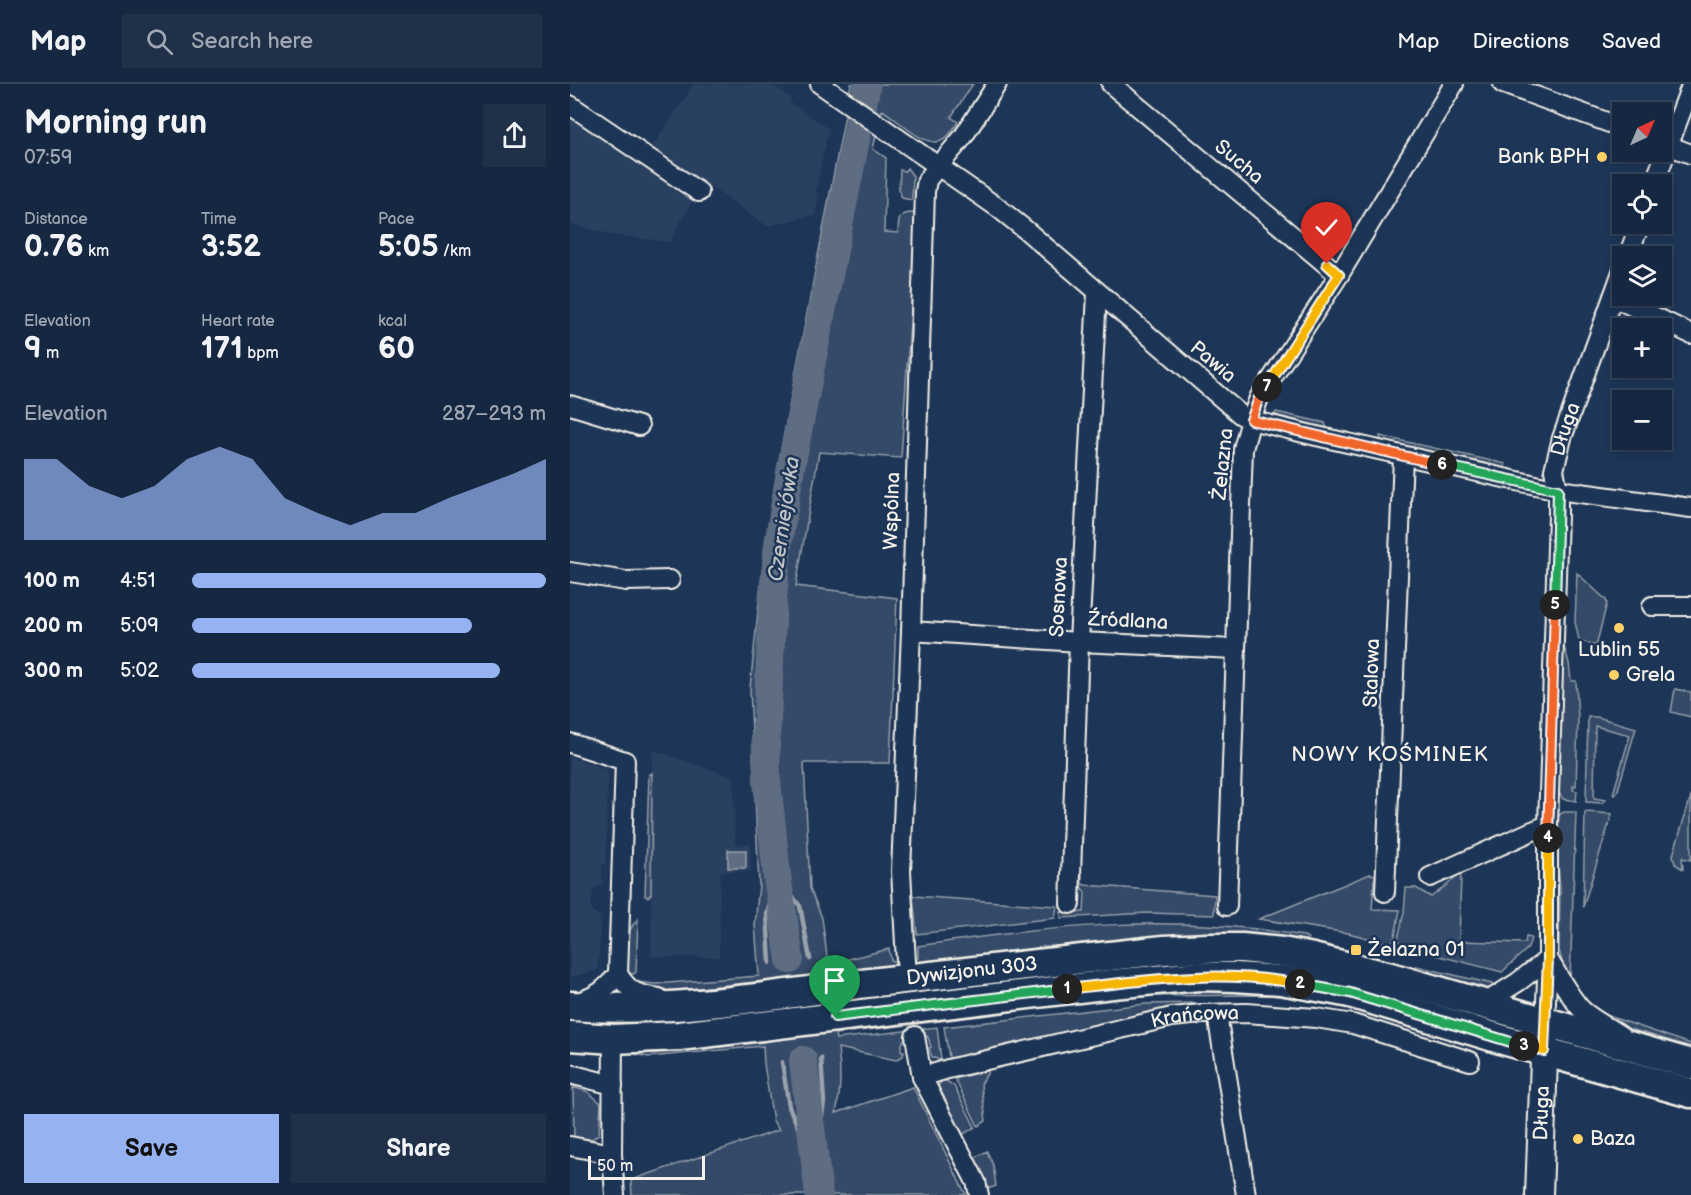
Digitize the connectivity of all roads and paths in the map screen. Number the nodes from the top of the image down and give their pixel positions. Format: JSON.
{"nodes":[{"id":1,"x":998,"y":84,"type":"edge"},
{"id":2,"x":1111,"y":84,"type":"edge"},
{"id":3,"x":1454,"y":84,"type":"edge"},
{"id":4,"x":1503,"y":84,"type":"edge"},
{"id":5,"x":1691,"y":86,"type":"edge"},
{"id":6,"x":828,"y":89,"type":"edge"},
{"id":7,"x":570,"y":105,"type":"edge"},
{"id":8,"x":1612,"y":124,"type":"edge"},
{"id":9,"x":1672,"y":128,"type":"edge"},
{"id":10,"x":1672,"y":147,"type":"edge"},
{"id":11,"x":1691,"y":154,"type":"edge"},
{"id":12,"x":938,"y":166,"type":"junction"},
{"id":13,"x":699,"y":192,"type":"dead end"},
{"id":14,"x":1339,"y":275,"type":"junction"},
{"id":15,"x":1097,"y":293,"type":"junction"},
{"id":16,"x":1612,"y":300,"type":"edge"},
{"id":17,"x":1632,"y":306,"type":"edge"},
{"id":18,"x":1691,"y":334,"type":"edge"},
{"id":19,"x":570,"y":405,"type":"edge"},
{"id":20,"x":1251,"y":420,"type":"junction"},
{"id":21,"x":639,"y":426,"type":"dead end"},
{"id":22,"x":1403,"y":456,"type":"junction"},
{"id":23,"x":1558,"y":490,"type":"junction"},
{"id":24,"x":1691,"y":508,"type":"edge"},
{"id":25,"x":570,"y":572,"type":"edge"},
{"id":26,"x":670,"y":580,"type":"dead end"},
{"id":27,"x":1652,"y":606,"type":"dead end"},
{"id":28,"x":1691,"y":606,"type":"edge"},
{"id":29,"x":911,"y":631,"type":"junction"},
{"id":30,"x":1079,"y":642,"type":"junction"},
{"id":31,"x":1236,"y":649,"type":"junction"},
{"id":32,"x":570,"y":743,"type":"edge"},
{"id":33,"x":1548,"y":825,"type":"junction"},
{"id":34,"x":1430,"y":877,"type":"dead end"},
{"id":35,"x":1385,"y":892,"type":"dead end"},
{"id":36,"x":1070,"y":904,"type":"dead end"},
{"id":37,"x":1227,"y":906,"type":"dead end"},
{"id":38,"x":1548,"y":959,"type":"junction"},
{"id":39,"x":906,"y":962,"type":"dead end"},
{"id":40,"x":618,"y":974,"type":"junction"},
{"id":41,"x":1484,"y":1004,"type":"junction"},
{"id":42,"x":570,"y":1006,"type":"edge"},
{"id":43,"x":687,"y":1006,"type":"junction"},
{"id":44,"x":1217,"y":1014,"type":"junction"},
{"id":45,"x":1545,"y":1023,"type":"junction"},
{"id":46,"x":915,"y":1035,"type":"dead end"},
{"id":47,"x":570,"y":1036,"type":"edge"},
{"id":48,"x":613,"y":1039,"type":"junction"},
{"id":49,"x":1643,"y":1050,"type":"junction"},
{"id":50,"x":1544,"y":1051,"type":"junction"},
{"id":51,"x":1470,"y":1061,"type":"dead end"},
{"id":52,"x":1691,"y":1064,"type":"edge"},
{"id":53,"x":570,"y":1074,"type":"edge"},
{"id":54,"x":922,"y":1077,"type":"junction"},
{"id":55,"x":613,"y":1085,"type":"junction"},
{"id":56,"x":1691,"y":1093,"type":"edge"},
{"id":57,"x":570,"y":1146,"type":"edge"},
{"id":58,"x":612,"y":1154,"type":"junction"},
{"id":59,"x":615,"y":1195,"type":"edge"},
{"id":60,"x":979,"y":1195,"type":"edge"},
{"id":61,"x":1246,"y":1195,"type":"edge"},
{"id":62,"x":1539,"y":1195,"type":"edge"}],
"edges":[{"from":1,"to":12,"type":"street","name":"Wspólna"},
{"from":2,"to":14,"type":"street","name":"Sucha"},
{"from":3,"to":14,"type":"street","name":"Żelazna"},
{"from":4,"to":8,"type":"street"},
{"from":5,"to":9,"type":"street"},
{"from":6,"to":12,"type":"street","name":"Pawia"},
{"from":7,"to":13,"type":"street"},
{"from":10,"to":11,"type":"street"},
{"from":12,"to":15,"type":"street","name":"Pawia"},
{"from":12,"to":29,"type":"street","name":"Wspólna"},
{"from":14,"to":20,"type":"street","name":"Żelazna"},
{"from":15,"to":20,"type":"street","name":"Pawia"},
{"from":15,"to":30,"type":"street","name":"Sosnowa"},
{"from":16,"to":23,"type":"street","name":"Długa"},
{"from":17,"to":18,"type":"street"},
{"from":19,"to":21,"type":"street"},
{"from":20,"to":22,"type":"street","name":"Pawia"},
{"from":20,"to":31,"type":"street","name":"Żelazna"},
{"from":22,"to":23,"type":"street","name":"Pawia"},
{"from":22,"to":35,"type":"street","name":"Stalowa"},
{"from":23,"to":24,"type":"street","name":"Pawia"},
{"from":23,"to":33,"type":"street","name":"Długa"},
{"from":25,"to":26,"type":"street"},
{"from":27,"to":28,"type":"street"},
{"from":29,"to":30,"type":"street","name":"Źródlana"},
{"from":29,"to":39,"type":"street","name":"Wspólna"},
{"from":30,"to":31,"type":"street","name":"Źródlana"},
{"from":30,"to":36,"type":"street","name":"Sosnowa"},
{"from":31,"to":37,"type":"street","name":"Żelazna"},
{"from":32,"to":40,"type":"street"},
{"from":33,"to":34,"type":"street"},
{"from":33,"to":38,"type":"street","name":"Długa"},
{"from":38,"to":41,"type":"street"},
{"from":38,"to":45,"type":"street","name":"Długa"},
{"from":38,"to":49,"type":"street"},
{"from":40,"to":42,"type":"street"},
{"from":40,"to":43,"type":"street"},
{"from":41,"to":43,"type":"main road","name":"Dywizjonu 303"},
{"from":41,"to":45,"type":"main road","name":"Dywizjonu 303"},
{"from":42,"to":43,"type":"main road","name":"Dywizjonu 303"},
{"from":44,"to":51,"type":"street","name":"Krańcowa"},
{"from":44,"to":54,"type":"street","name":"Krańcowa"},
{"from":44,"to":61,"type":"street"},
{"from":45,"to":49,"type":"main road"},
{"from":45,"to":50,"type":"street","name":"Długa"},
{"from":46,"to":54,"type":"street"},
{"from":47,"to":48,"type":"main road","name":"Dywizjonu 303"},
{"from":48,"to":50,"type":"main road","name":"Dywizjonu 303"},
{"from":48,"to":55,"type":"street"},
{"from":49,"to":52,"type":"main road"},
{"from":50,"to":56,"type":"main road"},
{"from":50,"to":62,"type":"street","name":"Długa"},
{"from":53,"to":55,"type":"street"},
{"from":54,"to":60,"type":"street"},
{"from":55,"to":58,"type":"street"},
{"from":57,"to":58,"type":"street"},
{"from":58,"to":59,"type":"street"}]}
